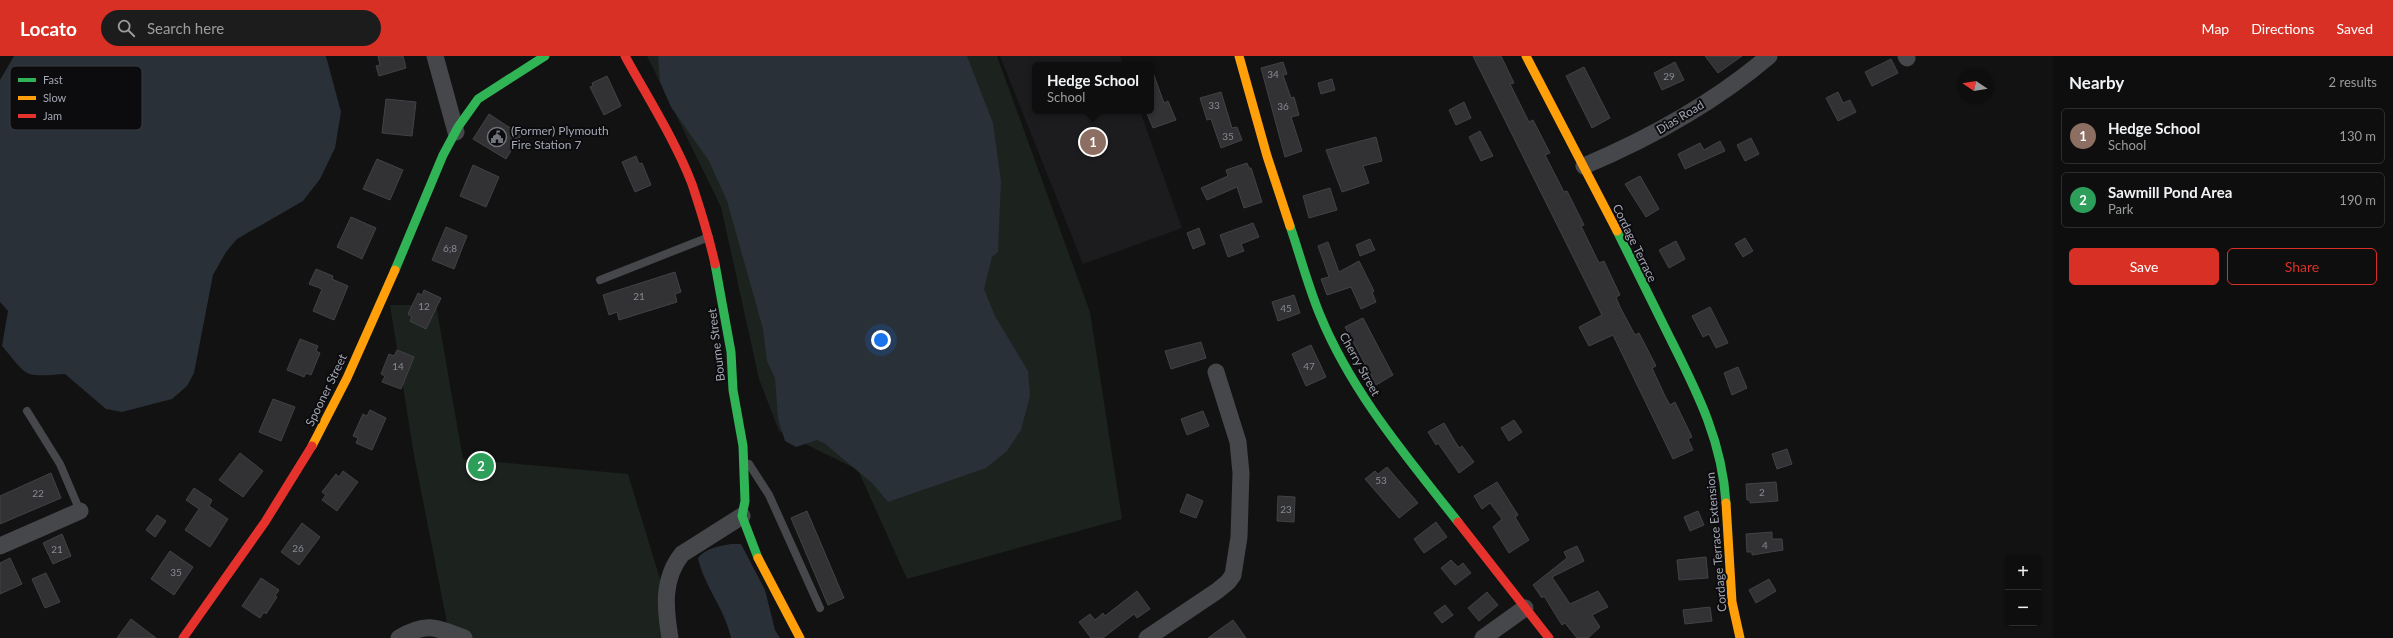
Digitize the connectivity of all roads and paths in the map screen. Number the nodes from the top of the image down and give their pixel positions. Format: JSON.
{"nodes":[{"id":1,"x":435,"y":56,"type":"edge"},
{"id":2,"x":544,"y":56,"type":"edge"},
{"id":3,"x":625,"y":56,"type":"edge"},
{"id":4,"x":1238,"y":56,"type":"edge"},
{"id":5,"x":1526,"y":56,"type":"edge"},
{"id":6,"x":1769,"y":56,"type":"edge"},
{"id":7,"x":456,"y":132,"type":"junction"},
{"id":8,"x":1584,"y":166,"type":"junction"},
{"id":9,"x":709,"y":237,"type":"junction"},
{"id":10,"x":600,"y":280,"type":"dead end"},
{"id":11,"x":1216,"y":372,"type":"dead end"},
{"id":12,"x":27,"y":411,"type":"dead end"},
{"id":13,"x":1716,"y":444,"type":"joint"},
{"id":14,"x":744,"y":459,"type":"junction"},
{"id":15,"x":80,"y":511,"type":"joint"},
{"id":16,"x":742,"y":516,"type":"junction"},
{"id":17,"x":0,"y":546,"type":"edge"},
{"id":18,"x":820,"y":608,"type":"dead end"},
{"id":19,"x":1525,"y":608,"type":"junction"},
{"id":20,"x":183,"y":638,"type":"edge"},
{"id":21,"x":399,"y":638,"type":"edge"},
{"id":22,"x":464,"y":638,"type":"edge"},
{"id":23,"x":670,"y":638,"type":"edge"},
{"id":24,"x":800,"y":638,"type":"edge"},
{"id":25,"x":1147,"y":638,"type":"edge"},
{"id":26,"x":1483,"y":638,"type":"edge"},
{"id":27,"x":1549,"y":638,"type":"edge"},
{"id":28,"x":1740,"y":638,"type":"edge"}],
"edges":[{"from":1,"to":7,"type":"street"},
{"from":2,"to":7,"type":"street","name":"Spooner Street"},
{"from":3,"to":9,"type":"street","name":"Bourne Street"},
{"from":4,"to":19,"type":"street","name":"Cherry Street"},
{"from":5,"to":8,"type":"street","name":"Cordage Terrace"},
{"from":6,"to":8,"type":"street","name":"Dias Road"},
{"from":7,"to":20,"type":"street","name":"Spooner Street"},
{"from":8,"to":13,"type":"street","name":"Cordage Terrace"},
{"from":9,"to":10,"type":"lane"},
{"from":9,"to":14,"type":"street","name":"Bourne Street"},
{"from":11,"to":25,"type":"street"},
{"from":12,"to":15,"type":"lane"},
{"from":13,"to":28,"type":"street","name":"Cordage Terrace Extension"},
{"from":14,"to":16,"type":"street","name":"Bourne Street"},
{"from":14,"to":18,"type":"lane"},
{"from":15,"to":17,"type":"street"},
{"from":16,"to":23,"type":"street"},
{"from":16,"to":24,"type":"street","name":"Bourne Street"},
{"from":19,"to":26,"type":"street"},
{"from":19,"to":27,"type":"street","name":"Cherry Street"},
{"from":21,"to":22,"type":"street"}]}
